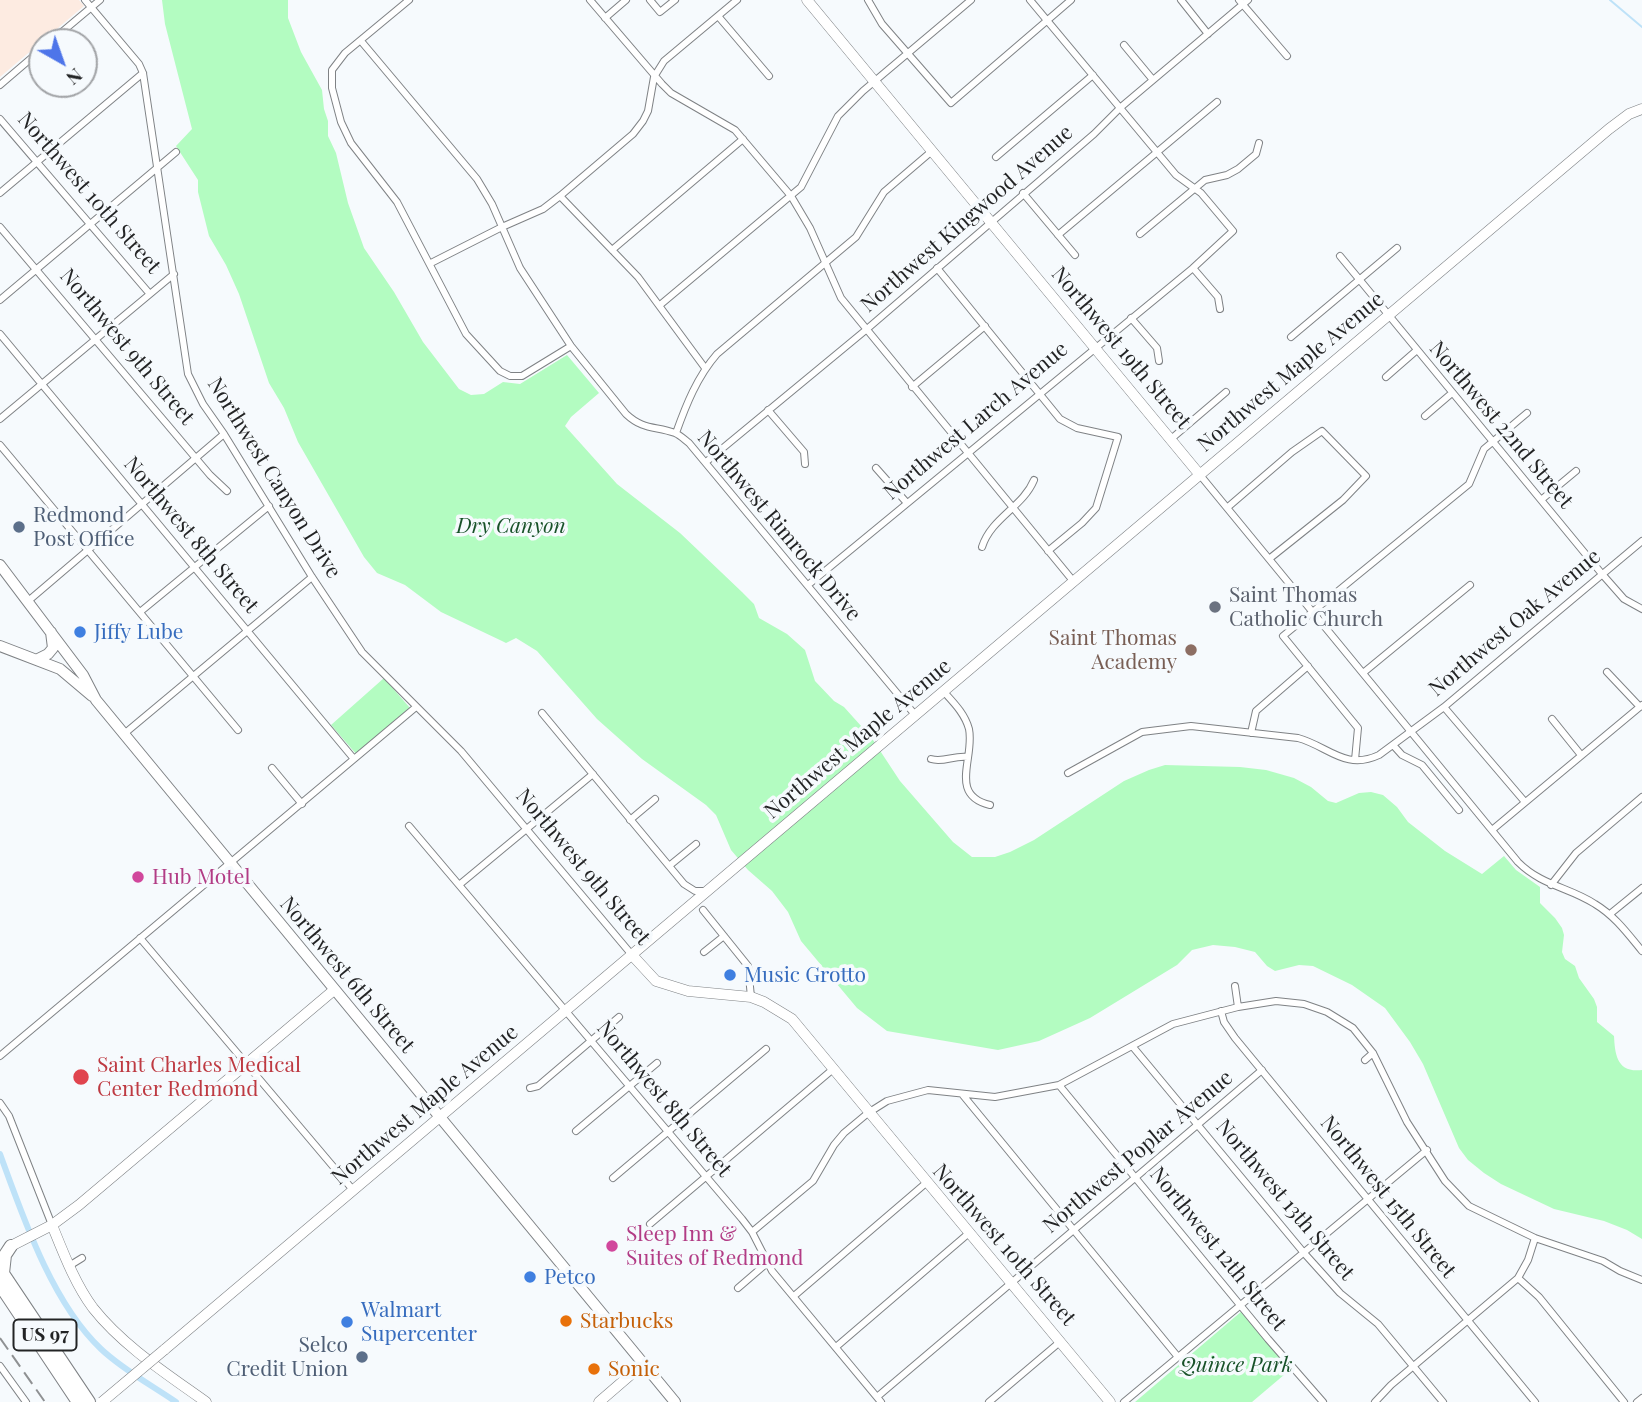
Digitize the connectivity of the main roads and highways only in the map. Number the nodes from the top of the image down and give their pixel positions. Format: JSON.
{"nodes":[{"id":1,"x":807,"y":0,"type":"edge"},
{"id":2,"x":1642,"y":109,"type":"edge"},
{"id":3,"x":1200,"y":475,"type":"junction"},
{"id":4,"x":0,"y":565,"type":"edge"},
{"id":5,"x":51,"y":631,"type":"junction"},
{"id":6,"x":0,"y":646,"type":"edge"},
{"id":7,"x":38,"y":659,"type":"junction"},
{"id":8,"x":96,"y":700,"type":"junction"},
{"id":9,"x":632,"y":955,"type":"junction"},
{"id":10,"x":334,"y":990,"type":"junction"},
{"id":11,"x":868,"y":1113,"type":"joint"},
{"id":12,"x":440,"y":1117,"type":"junction"},
{"id":13,"x":52,"y":1225,"type":"junction"},
{"id":14,"x":11,"y":1245,"type":"edge"},
{"id":15,"x":1,"y":1276,"type":"edge"},
{"id":16,"x":643,"y":1364,"type":"junction"},
{"id":17,"x":78,"y":1402,"type":"edge"},
{"id":18,"x":89,"y":1402,"type":"edge"},
{"id":19,"x":102,"y":1402,"type":"edge"},
{"id":20,"x":206,"y":1402,"type":"edge"},
{"id":21,"x":599,"y":1402,"type":"edge"},
{"id":22,"x":675,"y":1402,"type":"edge"},
{"id":23,"x":1110,"y":1402,"type":"edge"}],
"edges":[{"from":1,"to":3,"type":"main road","name":"Northwest 19th Street"},
{"from":2,"to":3,"type":"main road","name":"Northwest Maple Avenue"},
{"from":3,"to":9,"type":"main road","name":"Northwest Maple Avenue"},
{"from":4,"to":5,"type":"main road","name":"Northwest 6th Street"},
{"from":5,"to":7,"type":"main road"},
{"from":5,"to":8,"type":"main road","name":"Northwest 6th Street"},
{"from":6,"to":7,"type":"main road"},
{"from":7,"to":8,"type":"main road"},
{"from":8,"to":10,"type":"main road","name":"Northwest 6th Street"},
{"from":9,"to":11,"type":"main road","name":"Northwest 9th Street"},
{"from":9,"to":12,"type":"main road","name":"Northwest Maple Avenue"},
{"from":10,"to":12,"type":"main road","name":"Northwest 6th Street"},
{"from":10,"to":13,"type":"main road"},
{"from":11,"to":23,"type":"main road","name":"Northwest 10th Street"},
{"from":12,"to":16,"type":"main road","name":"Northwest 6th Street"},
{"from":12,"to":19,"type":"main road","name":"Northwest Maple Avenue","bridge":true},
{"from":13,"to":14,"type":"main road"},
{"from":13,"to":20,"type":"main road"},
{"from":14,"to":15,"type":"highway"},
{"from":15,"to":17,"type":"highway","number":"US 97"},
{"from":15,"to":18,"type":"highway","number":"US 97"},
{"from":16,"to":21,"type":"main road"},
{"from":16,"to":22,"type":"main road","name":"Northwest 6th Street"}]}
